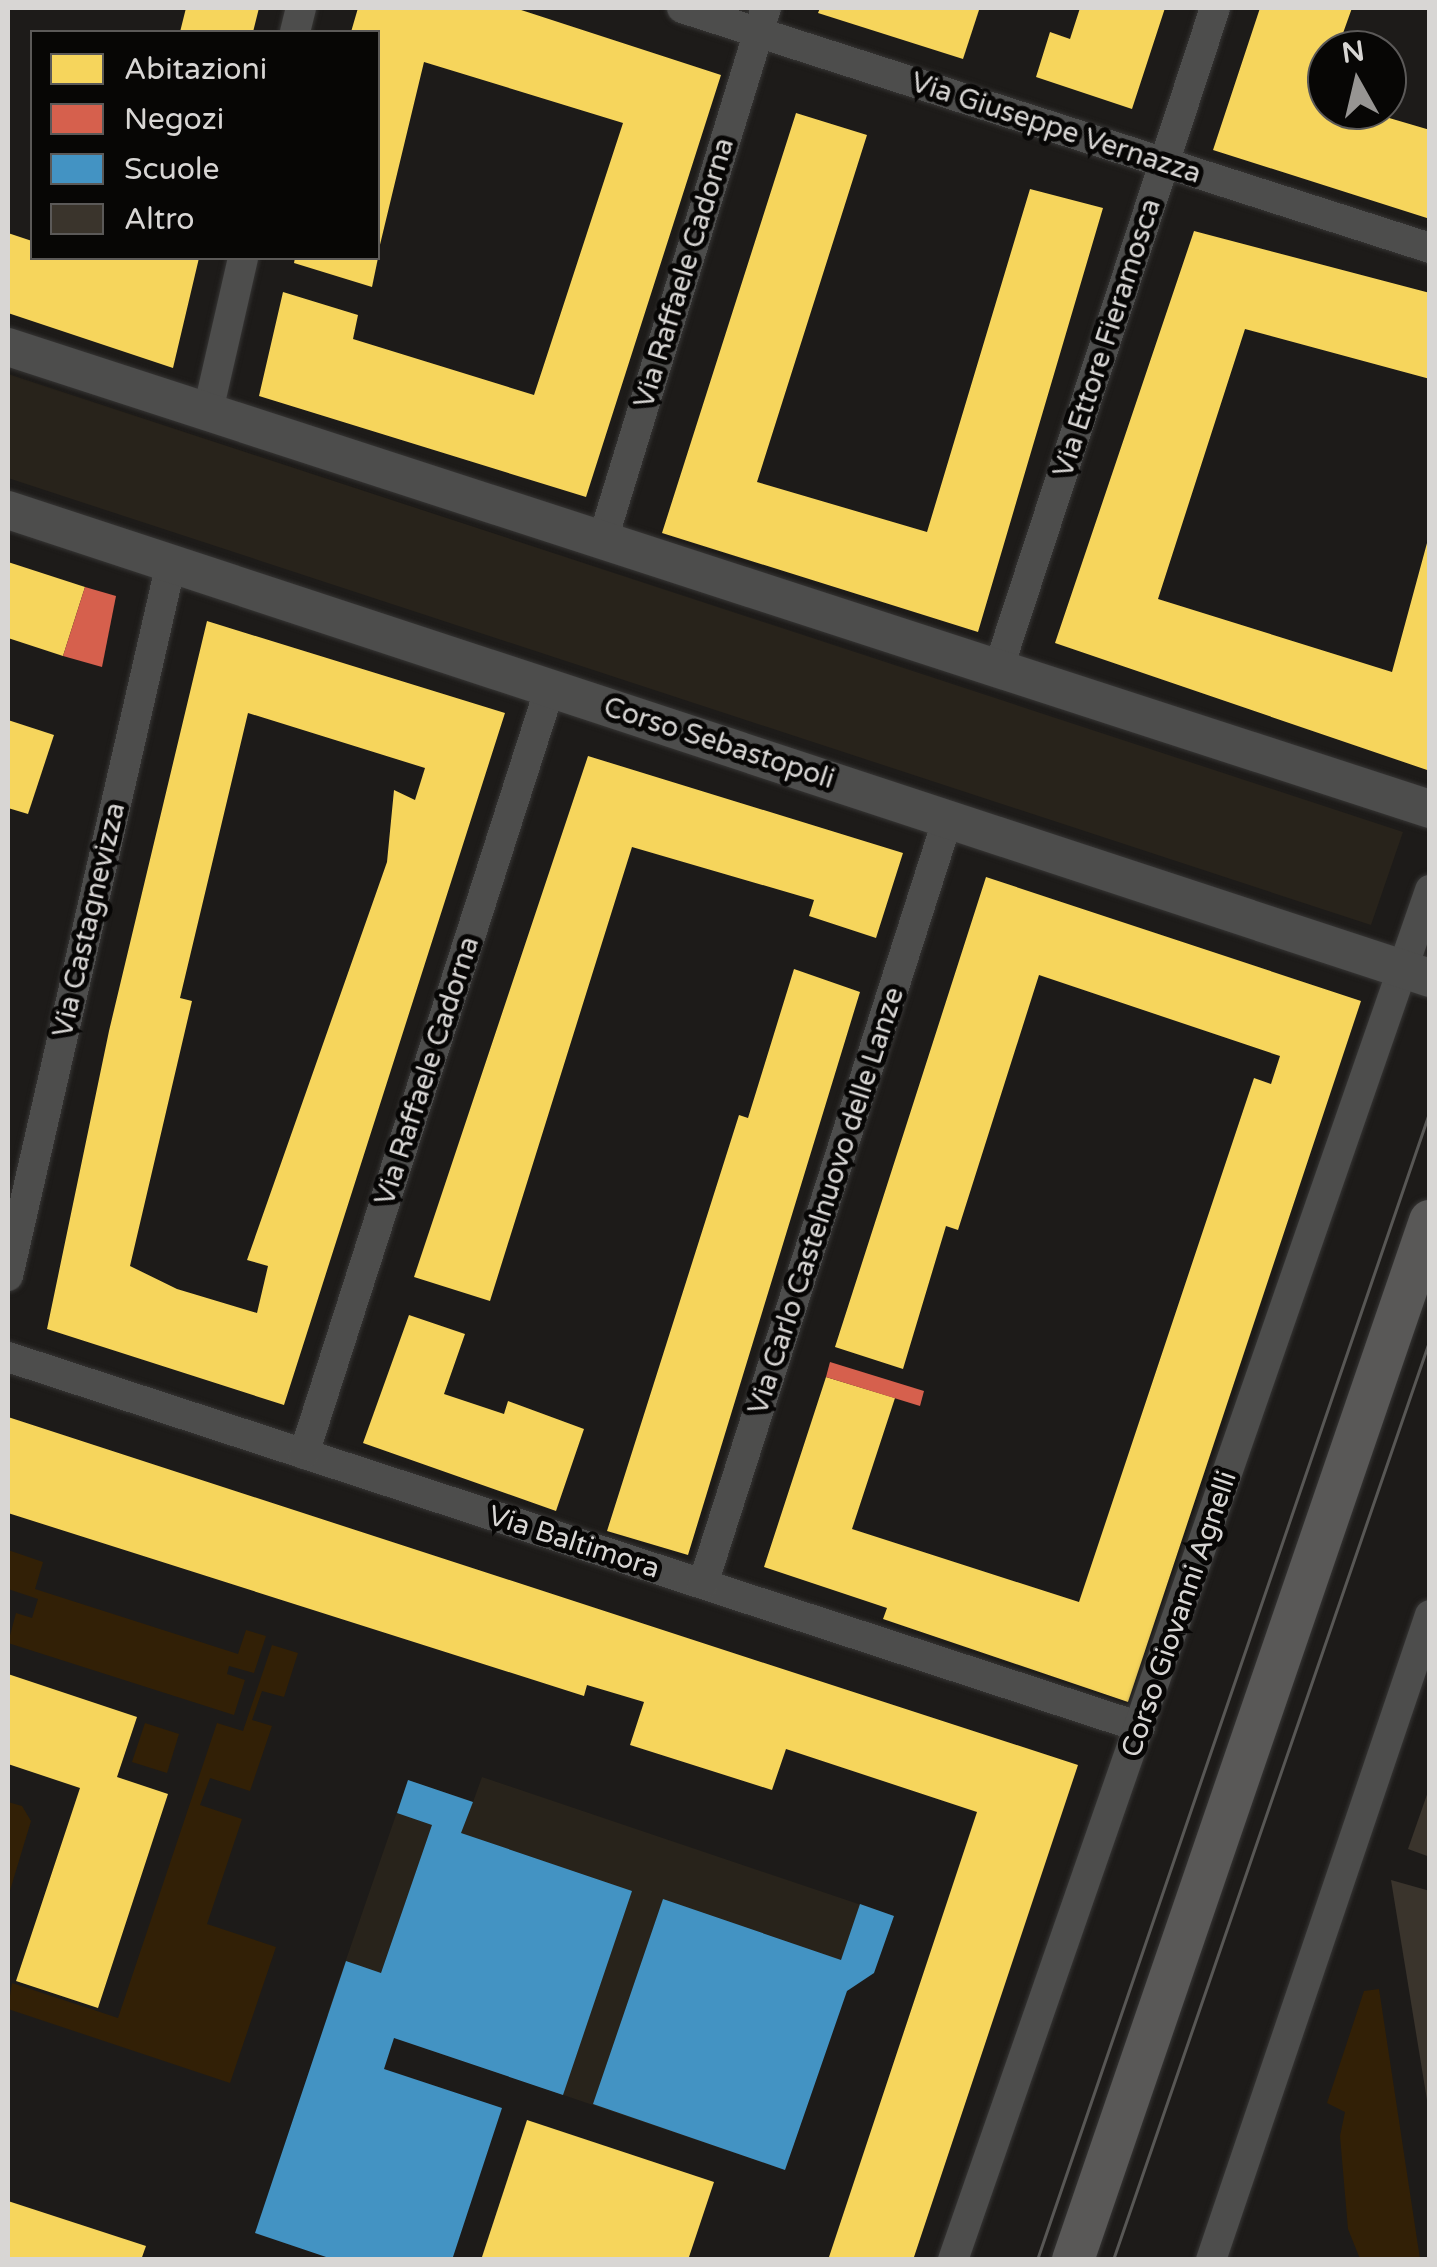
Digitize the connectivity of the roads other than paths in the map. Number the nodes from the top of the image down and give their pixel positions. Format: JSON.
{"nodes":[{"id":1,"x":682,"y":8,"type":"edge"},
{"id":2,"x":1215,"y":8,"type":"edge"},
{"id":3,"x":762,"y":20,"type":"edge"},
{"id":4,"x":1164,"y":164,"type":"junction"},
{"id":5,"x":1430,"y":248,"type":"edge"},
{"id":6,"x":243,"y":260,"type":"edge"},
{"id":7,"x":8,"y":348,"type":"edge"},
{"id":8,"x":208,"y":411,"type":"junction"},
{"id":9,"x":8,"y":510,"type":"edge"},
{"id":10,"x":603,"y":539,"type":"junction"},
{"id":11,"x":171,"y":564,"type":"junction"},
{"id":12,"x":999,"y":668,"type":"junction"},
{"id":13,"x":550,"y":688,"type":"junction"},
{"id":14,"x":1430,"y":809,"type":"edge"},
{"id":15,"x":948,"y":818,"type":"junction"},
{"id":16,"x":1430,"y":890,"type":"edge"},
{"id":17,"x":1416,"y":973,"type":"edge"},
{"id":18,"x":1430,"y":1221,"type":"edge"},
{"id":19,"x":8,"y":1276,"type":"edge"},
{"id":20,"x":8,"y":1357,"type":"edge"},
{"id":21,"x":304,"y":1454,"type":"junction"},
{"id":22,"x":703,"y":1584,"type":"junction"},
{"id":23,"x":1430,"y":1614,"type":"edge"},
{"id":24,"x":1140,"y":1727,"type":"junction"},
{"id":25,"x":953,"y":2260,"type":"edge"},
{"id":26,"x":1072,"y":2260,"type":"edge"},
{"id":27,"x":1211,"y":2260,"type":"edge"}],
"edges":[{"from":1,"to":3,"type":"street","name":"Via Giuseppe Vernazza"},
{"from":2,"to":4,"type":"street","name":"Via Ettore Fieramosca"},
{"from":3,"to":4,"type":"street","name":"Via Giuseppe Vernazza"},
{"from":3,"to":10,"type":"street","name":"Via Raffaele Cadorna"},
{"from":4,"to":5,"type":"street","name":"Via Giuseppe Vernazza"},
{"from":4,"to":12,"type":"street","name":"Via Ettore Fieramosca"},
{"from":6,"to":8,"type":"street"},
{"from":7,"to":8,"type":"street"},
{"from":8,"to":10,"type":"street"},
{"from":9,"to":11,"type":"street","name":"Corso Sebastopoli"},
{"from":10,"to":12,"type":"street"},
{"from":11,"to":13,"type":"street","name":"Corso Sebastopoli"},
{"from":11,"to":19,"type":"street","name":"Via Castagnevizza"},
{"from":12,"to":14,"type":"street"},
{"from":13,"to":15,"type":"street","name":"Corso Sebastopoli"},
{"from":13,"to":21,"type":"street","name":"Via Raffaele Cadorna"},
{"from":15,"to":17,"type":"street","name":"Corso Sebastopoli"},
{"from":15,"to":22,"type":"street","name":"Via Carlo Castelnuovo delle Lanze"},
{"from":16,"to":17,"type":"street","name":"Corso Giovanni Agnelli"},
{"from":17,"to":24,"type":"street","name":"Corso Giovanni Agnelli"},
{"from":18,"to":26,"type":"main road"},
{"from":20,"to":21,"type":"street","name":"Via Baltimora"},
{"from":21,"to":22,"type":"street","name":"Via Baltimora"},
{"from":22,"to":24,"type":"street","name":"Via Baltimora"},
{"from":23,"to":27,"type":"street"},
{"from":24,"to":25,"type":"street","name":"Corso Giovanni Agnelli"}]}
